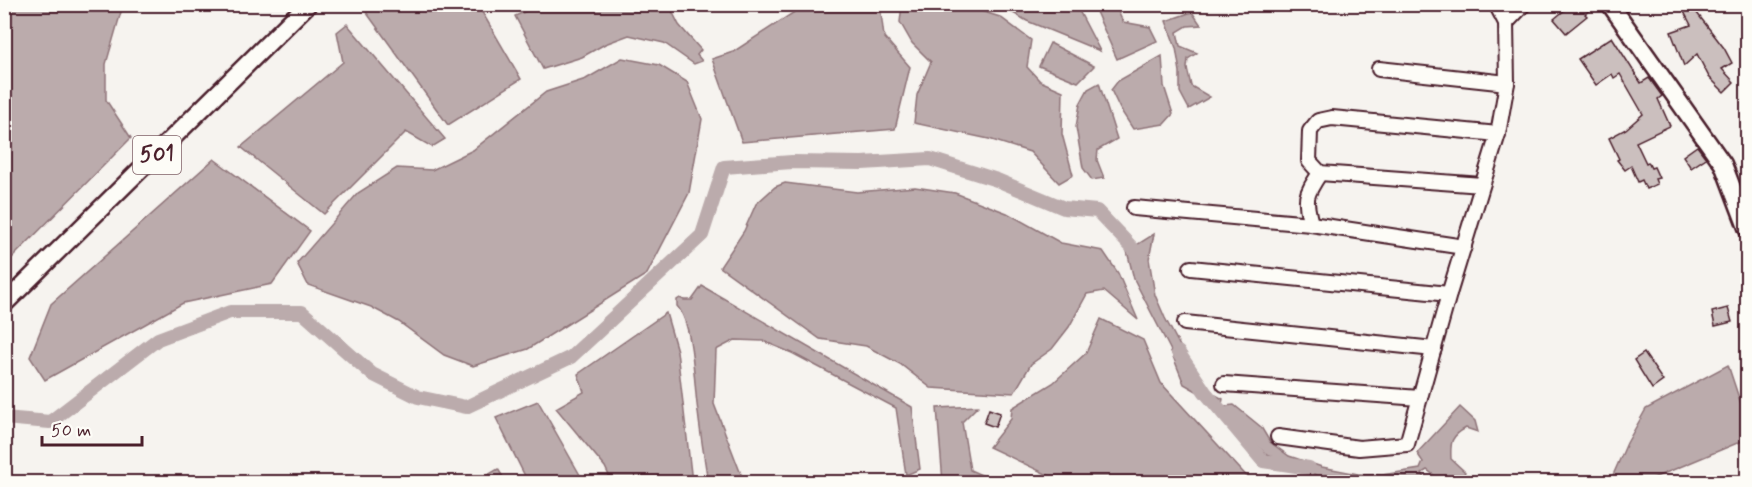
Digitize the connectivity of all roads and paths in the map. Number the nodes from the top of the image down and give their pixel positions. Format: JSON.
{"nodes":[{"id":1,"x":308,"y":4,"type":"edge"},
{"id":2,"x":1496,"y":4,"type":"edge"},
{"id":3,"x":1524,"y":4,"type":"edge"},
{"id":4,"x":1610,"y":4,"type":"edge"},
{"id":5,"x":1506,"y":23,"type":"junction"},
{"id":6,"x":1379,"y":69,"type":"dead end"},
{"id":7,"x":1507,"y":83,"type":"junction"},
{"id":8,"x":1498,"y":134,"type":"junction"},
{"id":9,"x":1320,"y":173,"type":"junction"},
{"id":10,"x":1482,"y":185,"type":"junction"},
{"id":11,"x":1134,"y":208,"type":"dead end"},
{"id":12,"x":1311,"y":224,"type":"junction"},
{"id":13,"x":1748,"y":230,"type":"edge"},
{"id":14,"x":1464,"y":247,"type":"junction"},
{"id":15,"x":1191,"y":268,"type":"dead end"},
{"id":16,"x":1449,"y":294,"type":"junction"},
{"id":17,"x":4,"y":304,"type":"edge"},
{"id":18,"x":1185,"y":323,"type":"dead end"},
{"id":19,"x":1434,"y":349,"type":"junction"},
{"id":20,"x":1224,"y":384,"type":"dead end"},
{"id":21,"x":1420,"y":398,"type":"junction"},
{"id":22,"x":1278,"y":437,"type":"dead end"}],
"edges":[{"from":1,"to":17,"type":"main road","number":"501"},
{"from":2,"to":5,"type":"street"},
{"from":3,"to":5,"type":"street"},
{"from":4,"to":13,"type":"main road"},
{"from":5,"to":7,"type":"street"},
{"from":6,"to":7,"type":"street"},
{"from":7,"to":8,"type":"street"},
{"from":8,"to":9,"type":"street"},
{"from":8,"to":10,"type":"street"},
{"from":9,"to":10,"type":"street"},
{"from":9,"to":12,"type":"street"},
{"from":10,"to":14,"type":"street"},
{"from":11,"to":12,"type":"street"},
{"from":12,"to":14,"type":"street"},
{"from":14,"to":16,"type":"street"},
{"from":15,"to":16,"type":"street"},
{"from":16,"to":19,"type":"street"},
{"from":18,"to":19,"type":"street"},
{"from":19,"to":21,"type":"street"},
{"from":20,"to":21,"type":"street"},
{"from":21,"to":22,"type":"street"}]}
